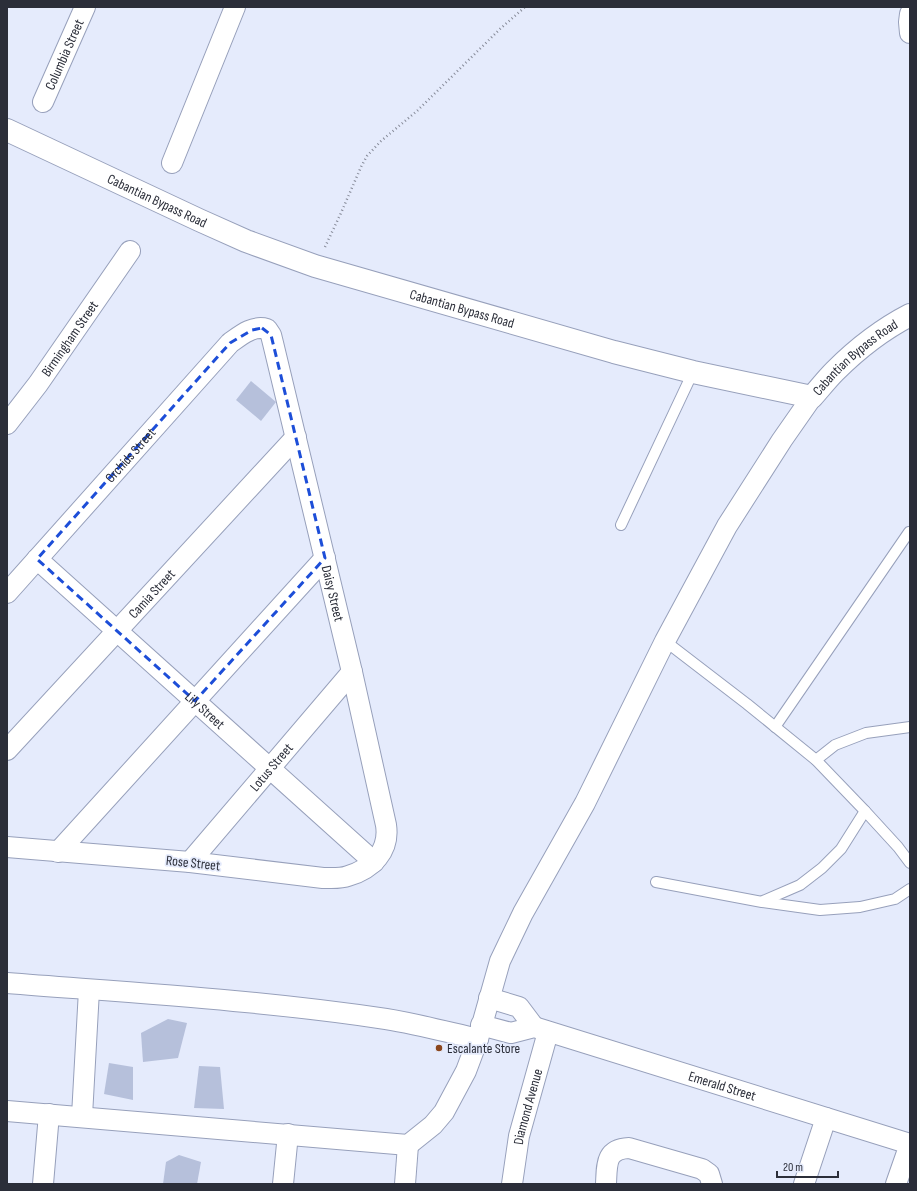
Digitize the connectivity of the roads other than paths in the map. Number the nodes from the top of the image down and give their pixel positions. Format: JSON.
{"nodes":[{"id":1,"x":85,"y":7,"type":"edge"},
{"id":2,"x":235,"y":7,"type":"edge"},
{"id":3,"x":910,"y":14,"type":"edge"},
{"id":4,"x":910,"y":33,"type":"edge"},
{"id":5,"x":43,"y":102,"type":"dead end"},
{"id":6,"x":7,"y":130,"type":"edge"},
{"id":7,"x":172,"y":164,"type":"dead end"},
{"id":8,"x":130,"y":251,"type":"dead end"},
{"id":9,"x":910,"y":315,"type":"edge"},
{"id":10,"x":262,"y":328,"type":"joint"},
{"id":11,"x":693,"y":372,"type":"junction"},
{"id":12,"x":812,"y":397,"type":"junction"},
{"id":13,"x":7,"y":424,"type":"edge"},
{"id":14,"x":296,"y":437,"type":"junction"},
{"id":15,"x":621,"y":525,"type":"dead end"},
{"id":16,"x":909,"y":532,"type":"edge"},
{"id":17,"x":325,"y":558,"type":"junction"},
{"id":18,"x":37,"y":559,"type":"junction"},
{"id":19,"x":7,"y":593,"type":"edge"},
{"id":20,"x":116,"y":631,"type":"junction"},
{"id":21,"x":665,"y":641,"type":"junction"},
{"id":22,"x":352,"y":672,"type":"junction"},
{"id":23,"x":195,"y":701,"type":"junction"},
{"id":24,"x":775,"y":727,"type":"junction"},
{"id":25,"x":910,"y":727,"type":"edge"},
{"id":26,"x":7,"y":750,"type":"edge"},
{"id":27,"x":816,"y":760,"type":"junction"},
{"id":28,"x":270,"y":769,"type":"junction"},
{"id":29,"x":865,"y":811,"type":"junction"},
{"id":30,"x":7,"y":847,"type":"edge"},
{"id":31,"x":58,"y":852,"type":"junction"},
{"id":32,"x":190,"y":862,"type":"junction"},
{"id":33,"x":374,"y":862,"type":"junction"},
{"id":34,"x":910,"y":863,"type":"edge"},
{"id":35,"x":656,"y":882,"type":"dead end"},
{"id":36,"x":910,"y":889,"type":"edge"},
{"id":37,"x":762,"y":902,"type":"junction"},
{"id":38,"x":7,"y":983,"type":"edge"},
{"id":39,"x":89,"y":990,"type":"junction"},
{"id":40,"x":489,"y":998,"type":"junction"},
{"id":41,"x":541,"y":1029,"type":"junction"},
{"id":42,"x":480,"y":1032,"type":"junction"},
{"id":43,"x":7,"y":1111,"type":"edge"},
{"id":44,"x":49,"y":1114,"type":"junction"},
{"id":45,"x":82,"y":1116,"type":"junction"},
{"id":46,"x":826,"y":1118,"type":"junction"},
{"id":47,"x":288,"y":1134,"type":"junction"},
{"id":48,"x":910,"y":1144,"type":"edge"},
{"id":49,"x":408,"y":1145,"type":"junction"},
{"id":50,"x":43,"y":1184,"type":"edge"},
{"id":51,"x":283,"y":1184,"type":"edge"},
{"id":52,"x":405,"y":1184,"type":"edge"},
{"id":53,"x":512,"y":1184,"type":"edge"},
{"id":54,"x":606,"y":1184,"type":"edge"},
{"id":55,"x":712,"y":1184,"type":"edge"},
{"id":56,"x":804,"y":1184,"type":"edge"},
{"id":57,"x":896,"y":1184,"type":"edge"}],
"edges":[{"from":1,"to":5,"type":"street","name":"Columbia Street"},
{"from":2,"to":7,"type":"street"},
{"from":3,"to":4,"type":"street"},
{"from":6,"to":11,"type":"main road","name":"Cabantian Bypass Road"},
{"from":8,"to":13,"type":"street","name":"Birmingham Street"},
{"from":9,"to":12,"type":"main road","name":"Cabantian Bypass Road"},
{"from":10,"to":14,"type":"street","name":"Daisy Street"},
{"from":10,"to":18,"type":"street","name":"Orchids Street"},
{"from":11,"to":12,"type":"main road","name":"Cabantian Bypass Road"},
{"from":11,"to":15,"type":"lane"},
{"from":12,"to":21,"type":"street"},
{"from":14,"to":17,"type":"street","name":"Daisy Street"},
{"from":14,"to":20,"type":"street","name":"Camia Street"},
{"from":16,"to":24,"type":"lane"},
{"from":17,"to":22,"type":"street","name":"Daisy Street"},
{"from":17,"to":23,"type":"street"},
{"from":18,"to":19,"type":"street","name":"Orchids Street"},
{"from":18,"to":20,"type":"street","name":"Lily Street"},
{"from":20,"to":23,"type":"street","name":"Lily Street"},
{"from":20,"to":26,"type":"street","name":"Camia Street"},
{"from":21,"to":24,"type":"lane"},
{"from":21,"to":40,"type":"street"},
{"from":22,"to":28,"type":"street","name":"Lotus Street"},
{"from":22,"to":33,"type":"street","name":"Daisy Street"},
{"from":23,"to":28,"type":"street","name":"Lily Street"},
{"from":23,"to":31,"type":"street"},
{"from":24,"to":27,"type":"lane"},
{"from":25,"to":27,"type":"lane"},
{"from":27,"to":29,"type":"lane"},
{"from":28,"to":32,"type":"street","name":"Lotus Street"},
{"from":28,"to":33,"type":"street","name":"Lily Street"},
{"from":29,"to":34,"type":"lane"},
{"from":29,"to":37,"type":"lane"},
{"from":30,"to":31,"type":"street","name":"Rose Street"},
{"from":31,"to":32,"type":"street","name":"Rose Street"},
{"from":32,"to":33,"type":"street","name":"Rose Street"},
{"from":35,"to":37,"type":"lane"},
{"from":36,"to":37,"type":"lane"},
{"from":38,"to":39,"type":"street"},
{"from":39,"to":42,"type":"street"},
{"from":39,"to":45,"type":"street"},
{"from":40,"to":41,"type":"street"},
{"from":40,"to":42,"type":"street"},
{"from":41,"to":42,"type":"street"},
{"from":41,"to":46,"type":"street","name":"Emerald Street"},
{"from":41,"to":53,"type":"street","name":"Diamond Avenue"},
{"from":42,"to":49,"type":"street"},
{"from":43,"to":44,"type":"street"},
{"from":44,"to":45,"type":"street"},
{"from":44,"to":50,"type":"street"},
{"from":45,"to":47,"type":"street"},
{"from":46,"to":48,"type":"street","name":"Emerald Street"},
{"from":46,"to":56,"type":"street"},
{"from":47,"to":49,"type":"street"},
{"from":47,"to":51,"type":"street"},
{"from":48,"to":57,"type":"street"},
{"from":49,"to":52,"type":"street"},
{"from":54,"to":55,"type":"street"}]}
